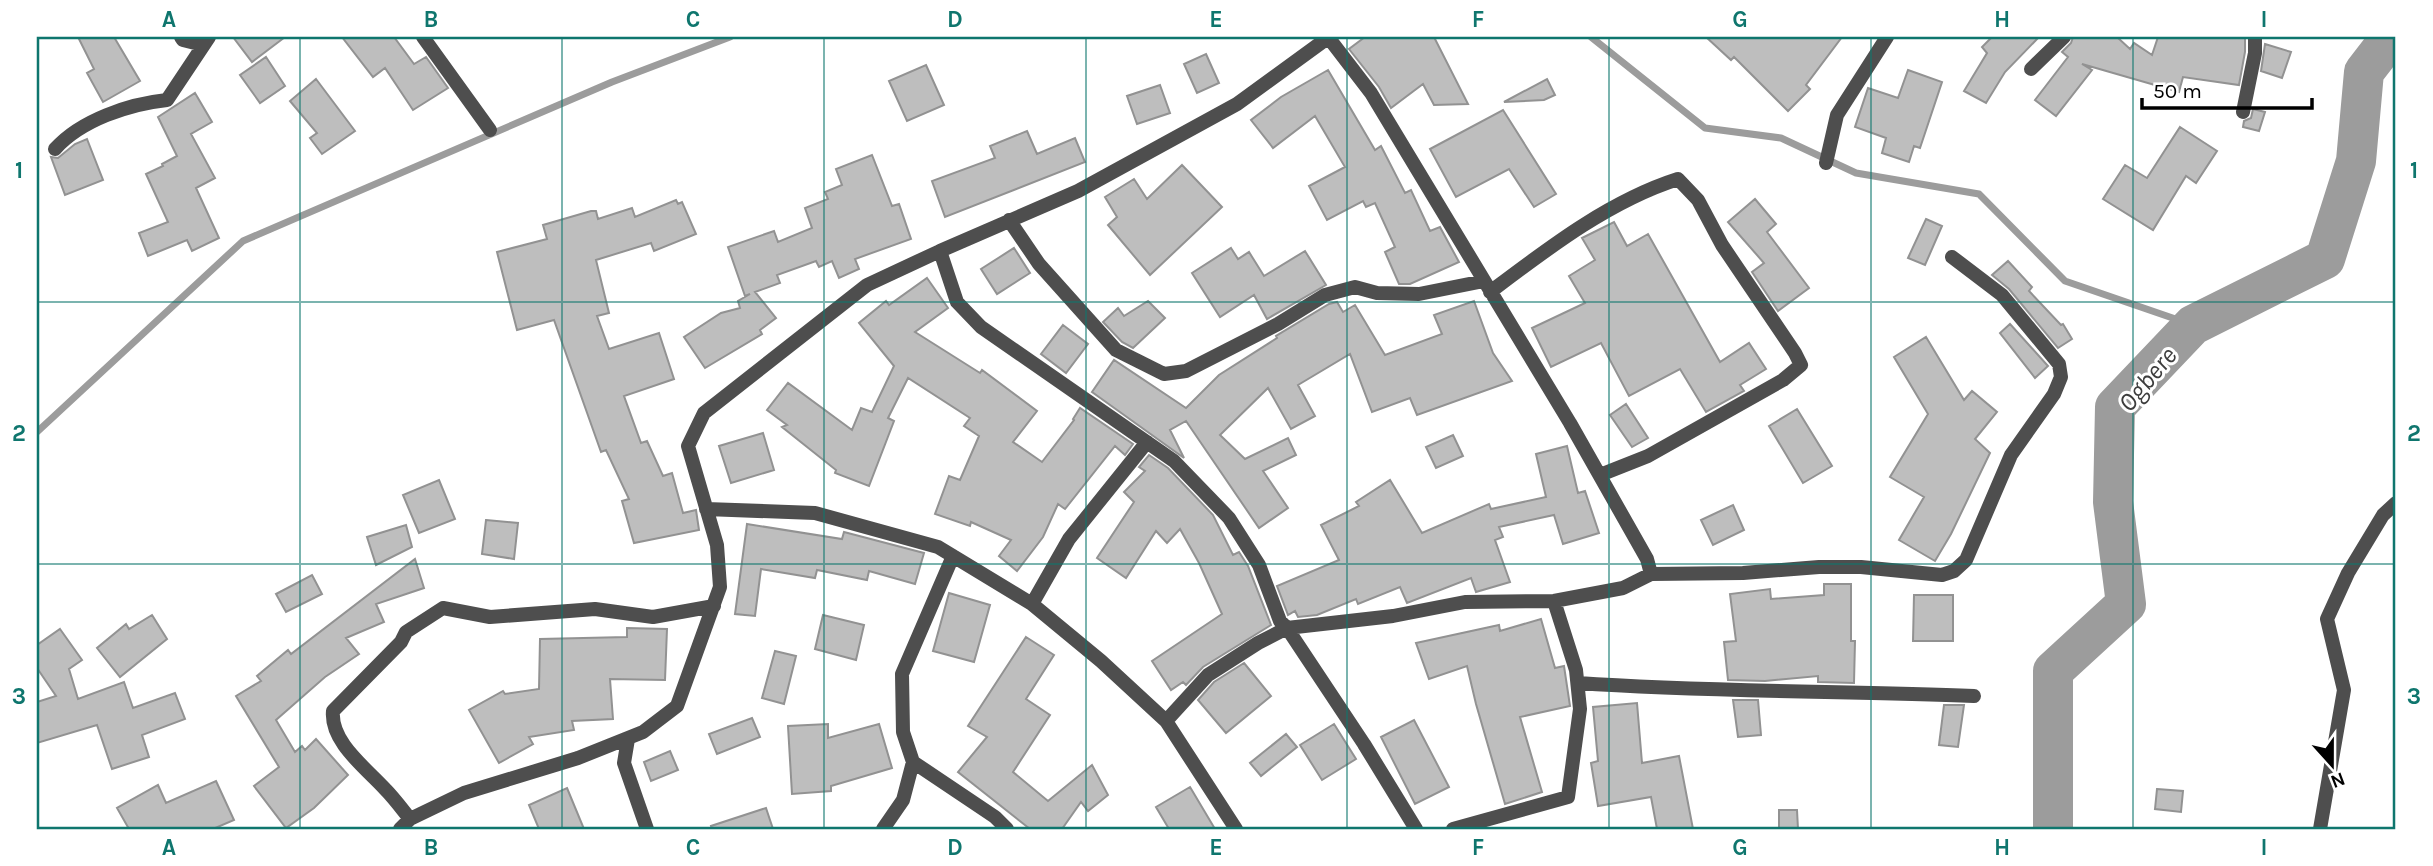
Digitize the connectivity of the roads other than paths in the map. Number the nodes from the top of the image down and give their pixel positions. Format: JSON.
{"nodes":[{"id":1,"x":181,"y":37,"type":"edge"},
{"id":2,"x":422,"y":37,"type":"edge"},
{"id":3,"x":1329,"y":37,"type":"edge"},
{"id":4,"x":1887,"y":37,"type":"edge"},
{"id":5,"x":2064,"y":37,"type":"edge"},
{"id":6,"x":2255,"y":37,"type":"edge"},
{"id":7,"x":206,"y":41,"type":"edge"},
{"id":8,"x":2031,"y":69,"type":"dead end"},
{"id":9,"x":2244,"y":112,"type":"dead end"},
{"id":10,"x":490,"y":131,"type":"dead end"},
{"id":11,"x":55,"y":149,"type":"dead end"},
{"id":12,"x":1826,"y":163,"type":"dead end"},
{"id":13,"x":1009,"y":220,"type":"junction"},
{"id":14,"x":940,"y":251,"type":"junction"},
{"id":15,"x":1952,"y":257,"type":"dead end"},
{"id":16,"x":1487,"y":286,"type":"junction"},
{"id":17,"x":1147,"y":442,"type":"junction"},
{"id":18,"x":1600,"y":475,"type":"junction"},
{"id":19,"x":2396,"y":503,"type":"edge"},
{"id":20,"x":706,"y":509,"type":"junction"},
{"id":21,"x":953,"y":556,"type":"junction"},
{"id":22,"x":1651,"y":574,"type":"junction"},
{"id":23,"x":1554,"y":601,"type":"junction"},
{"id":24,"x":1032,"y":604,"type":"junction"},
{"id":25,"x":714,"y":606,"type":"junction"},
{"id":26,"x":1287,"y":628,"type":"junction"},
{"id":27,"x":1578,"y":683,"type":"junction"},
{"id":28,"x":1973,"y":696,"type":"dead end"},
{"id":29,"x":1166,"y":722,"type":"junction"},
{"id":30,"x":628,"y":738,"type":"junction"},
{"id":31,"x":913,"y":762,"type":"junction"},
{"id":32,"x":405,"y":824,"type":"edge"},
{"id":33,"x":647,"y":829,"type":"edge"},
{"id":34,"x":883,"y":829,"type":"edge"},
{"id":35,"x":1007,"y":829,"type":"edge"},
{"id":36,"x":1236,"y":829,"type":"edge"},
{"id":37,"x":1416,"y":829,"type":"edge"},
{"id":38,"x":1452,"y":829,"type":"edge"},
{"id":39,"x":2320,"y":829,"type":"edge"}],
"edges":[{"from":1,"to":7,"type":"street"},
{"from":2,"to":10,"type":"street"},
{"from":3,"to":13,"type":"street"},
{"from":3,"to":16,"type":"street"},
{"from":4,"to":12,"type":"street"},
{"from":5,"to":8,"type":"street"},
{"from":6,"to":9,"type":"street"},
{"from":7,"to":11,"type":"street"},
{"from":13,"to":14,"type":"street"},
{"from":13,"to":16,"type":"street"},
{"from":14,"to":17,"type":"street"},
{"from":14,"to":20,"type":"street"},
{"from":15,"to":22,"type":"street"},
{"from":16,"to":18,"type":"street"},
{"from":16,"to":18,"type":"street"},
{"from":17,"to":24,"type":"street"},
{"from":17,"to":26,"type":"street"},
{"from":18,"to":22,"type":"street"},
{"from":19,"to":39,"type":"street"},
{"from":20,"to":21,"type":"street"},
{"from":20,"to":25,"type":"street"},
{"from":21,"to":24,"type":"street"},
{"from":21,"to":31,"type":"street"},
{"from":22,"to":23,"type":"street"},
{"from":23,"to":26,"type":"street"},
{"from":23,"to":27,"type":"street"},
{"from":24,"to":29,"type":"street"},
{"from":25,"to":30,"type":"street"},
{"from":25,"to":32,"type":"street"},
{"from":26,"to":29,"type":"street"},
{"from":26,"to":37,"type":"street"},
{"from":27,"to":28,"type":"street"},
{"from":27,"to":38,"type":"street"},
{"from":29,"to":36,"type":"street"},
{"from":30,"to":32,"type":"street"},
{"from":30,"to":33,"type":"street"},
{"from":31,"to":34,"type":"street"},
{"from":31,"to":35,"type":"street"}]}
